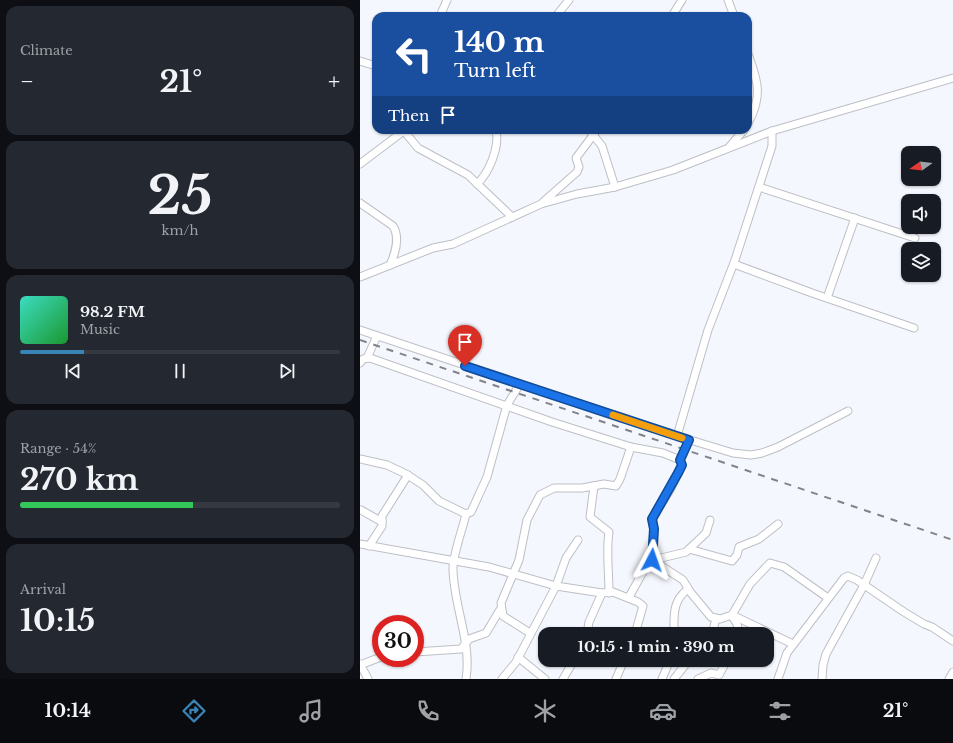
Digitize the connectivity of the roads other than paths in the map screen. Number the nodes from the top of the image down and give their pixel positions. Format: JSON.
{"nodes":[{"id":1,"x":447,"y":0,"type":"edge"},
{"id":2,"x":570,"y":0,"type":"edge"},
{"id":3,"x":682,"y":0,"type":"edge"},
{"id":4,"x":728,"y":0,"type":"edge"},
{"id":5,"x":442,"y":12,"type":"edge"},
{"id":6,"x":560,"y":12,"type":"edge"},
{"id":7,"x":674,"y":12,"type":"edge"},
{"id":8,"x":732,"y":12,"type":"edge"},
{"id":9,"x":360,"y":61,"type":"edge"},
{"id":10,"x":372,"y":65,"type":"edge"},
{"id":11,"x":752,"y":66,"type":"edge"},
{"id":12,"x":953,"y":78,"type":"edge"},
{"id":13,"x":752,"y":117,"type":"edge"},
{"id":14,"x":772,"y":131,"type":"junction"},
{"id":15,"x":399,"y":134,"type":"edge"},
{"id":16,"x":407,"y":134,"type":"edge"},
{"id":17,"x":497,"y":134,"type":"edge"},
{"id":18,"x":592,"y":134,"type":"edge"},
{"id":19,"x":594,"y":134,"type":"edge"},
{"id":20,"x":740,"y":134,"type":"edge"},
{"id":21,"x":728,"y":148,"type":"junction"},
{"id":22,"x":360,"y":164,"type":"edge"},
{"id":23,"x":477,"y":184,"type":"junction"},
{"id":24,"x":615,"y":187,"type":"junction"},
{"id":25,"x":759,"y":187,"type":"junction"},
{"id":26,"x":360,"y":204,"type":"edge"},
{"id":27,"x":541,"y":204,"type":"junction"},
{"id":28,"x":512,"y":217,"type":"junction"},
{"id":29,"x":855,"y":218,"type":"junction"},
{"id":30,"x":915,"y":238,"type":"dead end"},
{"id":31,"x":734,"y":264,"type":"junction"},
{"id":32,"x":390,"y":265,"type":"junction"},
{"id":33,"x":360,"y":277,"type":"edge"},
{"id":34,"x":827,"y":298,"type":"junction"},
{"id":35,"x":914,"y":328,"type":"dead end"},
{"id":36,"x":360,"y":330,"type":"edge"},
{"id":37,"x":377,"y":336,"type":"junction"},
{"id":38,"x":367,"y":358,"type":"junction"},
{"id":39,"x":360,"y":363,"type":"edge"},
{"id":40,"x":520,"y":384,"type":"junction"},
{"id":41,"x":507,"y":405,"type":"junction"},
{"id":42,"x":848,"y":411,"type":"dead end"},
{"id":43,"x":676,"y":436,"type":"junction"},
{"id":44,"x":689,"y":440,"type":"junction"},
{"id":45,"x":631,"y":447,"type":"junction"},
{"id":46,"x":360,"y":459,"type":"edge"},
{"id":47,"x":680,"y":460,"type":"junction"},
{"id":48,"x":408,"y":475,"type":"junction"},
{"id":49,"x":594,"y":486,"type":"junction"},
{"id":50,"x":360,"y":510,"type":"edge"},
{"id":51,"x":466,"y":514,"type":"junction"},
{"id":52,"x":710,"y":520,"type":"dead end"},
{"id":53,"x":382,"y":522,"type":"junction"},
{"id":54,"x":778,"y":524,"type":"dead end"},
{"id":55,"x":578,"y":540,"type":"dead end"},
{"id":56,"x":360,"y":544,"type":"edge"},
{"id":57,"x":369,"y":546,"type":"junction"},
{"id":58,"x":689,"y":550,"type":"junction"},
{"id":59,"x":876,"y":558,"type":"dead end"},
{"id":60,"x":652,"y":560,"type":"junction"},
{"id":61,"x":454,"y":561,"type":"junction"},
{"id":62,"x":512,"y":575,"type":"junction"},
{"id":63,"x":864,"y":585,"type":"junction"},
{"id":64,"x":556,"y":586,"type":"junction"},
{"id":65,"x":688,"y":589,"type":"junction"},
{"id":66,"x":606,"y":593,"type":"junction"},
{"id":67,"x":629,"y":598,"type":"junction"},
{"id":68,"x":828,"y":598,"type":"junction"},
{"id":69,"x":501,"y":608,"type":"junction"},
{"id":70,"x":732,"y":615,"type":"junction"},
{"id":71,"x":716,"y":619,"type":"junction"},
{"id":72,"x":588,"y":627,"type":"edge"},
{"id":73,"x":637,"y":627,"type":"edge"},
{"id":74,"x":674,"y":627,"type":"edge"},
{"id":75,"x":714,"y":627,"type":"edge"},
{"id":76,"x":738,"y":627,"type":"edge"},
{"id":77,"x":530,"y":633,"type":"junction"},
{"id":78,"x":953,"y":641,"type":"edge"},
{"id":79,"x":793,"y":644,"type":"junction"},
{"id":80,"x":465,"y":646,"type":"junction"},
{"id":81,"x":424,"y":651,"type":"edge"},
{"id":82,"x":518,"y":657,"type":"junction"},
{"id":83,"x":372,"y":661,"type":"edge"},
{"id":84,"x":360,"y":665,"type":"edge"},
{"id":85,"x":570,"y":667,"type":"edge"},
{"id":86,"x":621,"y":667,"type":"edge"},
{"id":87,"x":667,"y":667,"type":"edge"},
{"id":88,"x":683,"y":667,"type":"edge"},
{"id":89,"x":724,"y":667,"type":"edge"},
{"id":90,"x":953,"y":672,"type":"edge"},
{"id":91,"x":368,"y":679,"type":"edge"},
{"id":92,"x":466,"y":679,"type":"edge"},
{"id":93,"x":502,"y":679,"type":"edge"},
{"id":94,"x":545,"y":679,"type":"edge"},
{"id":95,"x":563,"y":679,"type":"edge"},
{"id":96,"x":616,"y":679,"type":"edge"},
{"id":97,"x":662,"y":679,"type":"edge"},
{"id":98,"x":674,"y":679,"type":"edge"},
{"id":99,"x":698,"y":679,"type":"edge"},
{"id":100,"x":778,"y":679,"type":"edge"},
{"id":101,"x":822,"y":679,"type":"edge"},
{"id":102,"x":949,"y":679,"type":"edge"}],
"edges":[{"from":1,"to":5,"type":"street"},
{"from":2,"to":6,"type":"street"},
{"from":3,"to":7,"type":"street"},
{"from":4,"to":8,"type":"street"},
{"from":9,"to":10,"type":"street"},
{"from":11,"to":13,"type":"street"},
{"from":12,"to":14,"type":"street"},
{"from":14,"to":21,"type":"street"},
{"from":14,"to":25,"type":"street"},
{"from":15,"to":22,"type":"street"},
{"from":16,"to":23,"type":"street"},
{"from":17,"to":23,"type":"street"},
{"from":18,"to":27,"type":"street"},
{"from":19,"to":24,"type":"street"},
{"from":20,"to":21,"type":"street"},
{"from":21,"to":24,"type":"street"},
{"from":23,"to":28,"type":"street"},
{"from":24,"to":27,"type":"street"},
{"from":25,"to":29,"type":"street"},
{"from":25,"to":31,"type":"street"},
{"from":26,"to":32,"type":"street"},
{"from":27,"to":28,"type":"street"},
{"from":28,"to":32,"type":"street"},
{"from":29,"to":30,"type":"street"},
{"from":29,"to":34,"type":"street"},
{"from":31,"to":34,"type":"street"},
{"from":31,"to":43,"type":"street"},
{"from":32,"to":33,"type":"street"},
{"from":34,"to":35,"type":"street"},
{"from":36,"to":37,"type":"street"},
{"from":37,"to":38,"type":"street"},
{"from":37,"to":40,"type":"street"},
{"from":38,"to":39,"type":"street"},
{"from":38,"to":41,"type":"street"},
{"from":40,"to":41,"type":"street"},
{"from":40,"to":43,"type":"street"},
{"from":41,"to":45,"type":"street"},
{"from":41,"to":51,"type":"street"},
{"from":42,"to":44,"type":"street"},
{"from":43,"to":44,"type":"street"},
{"from":44,"to":47,"type":"street"},
{"from":45,"to":47,"type":"street"},
{"from":45,"to":49,"type":"street"},
{"from":46,"to":48,"type":"street"},
{"from":47,"to":60,"type":"street"},
{"from":48,"to":51,"type":"street"},
{"from":48,"to":53,"type":"street"},
{"from":49,"to":62,"type":"street"},
{"from":49,"to":66,"type":"street"},
{"from":50,"to":53,"type":"street"},
{"from":51,"to":61,"type":"street"},
{"from":52,"to":58,"type":"street"},
{"from":53,"to":57,"type":"street"},
{"from":54,"to":58,"type":"street"},
{"from":55,"to":64,"type":"street"},
{"from":56,"to":57,"type":"street"},
{"from":57,"to":61,"type":"street"},
{"from":58,"to":60,"type":"street"},
{"from":59,"to":63,"type":"street"},
{"from":60,"to":65,"type":"street"},
{"from":60,"to":67,"type":"street"},
{"from":61,"to":62,"type":"street"},
{"from":61,"to":80,"type":"street"},
{"from":62,"to":64,"type":"street"},
{"from":62,"to":69,"type":"street"},
{"from":63,"to":68,"type":"street"},
{"from":63,"to":78,"type":"street"},
{"from":63,"to":101,"type":"street"},
{"from":64,"to":66,"type":"street"},
{"from":64,"to":77,"type":"street"},
{"from":65,"to":71,"type":"street"},
{"from":65,"to":74,"type":"street"},
{"from":66,"to":67,"type":"street"},
{"from":66,"to":72,"type":"street"},
{"from":67,"to":73,"type":"street"},
{"from":68,"to":70,"type":"street"},
{"from":68,"to":79,"type":"street"},
{"from":69,"to":77,"type":"street"},
{"from":69,"to":80,"type":"street"},
{"from":70,"to":71,"type":"street"},
{"from":70,"to":76,"type":"street"},
{"from":70,"to":79,"type":"street"},
{"from":71,"to":75,"type":"street"},
{"from":77,"to":82,"type":"street"},
{"from":79,"to":100,"type":"street"},
{"from":80,"to":81,"type":"street"},
{"from":80,"to":92,"type":"street"},
{"from":82,"to":93,"type":"street"},
{"from":82,"to":94,"type":"street"},
{"from":83,"to":84,"type":"street"},
{"from":84,"to":91,"type":"street"},
{"from":85,"to":95,"type":"street"},
{"from":86,"to":96,"type":"street"},
{"from":87,"to":97,"type":"street"},
{"from":88,"to":98,"type":"street"},
{"from":89,"to":99,"type":"street"},
{"from":90,"to":102,"type":"street"}]}
